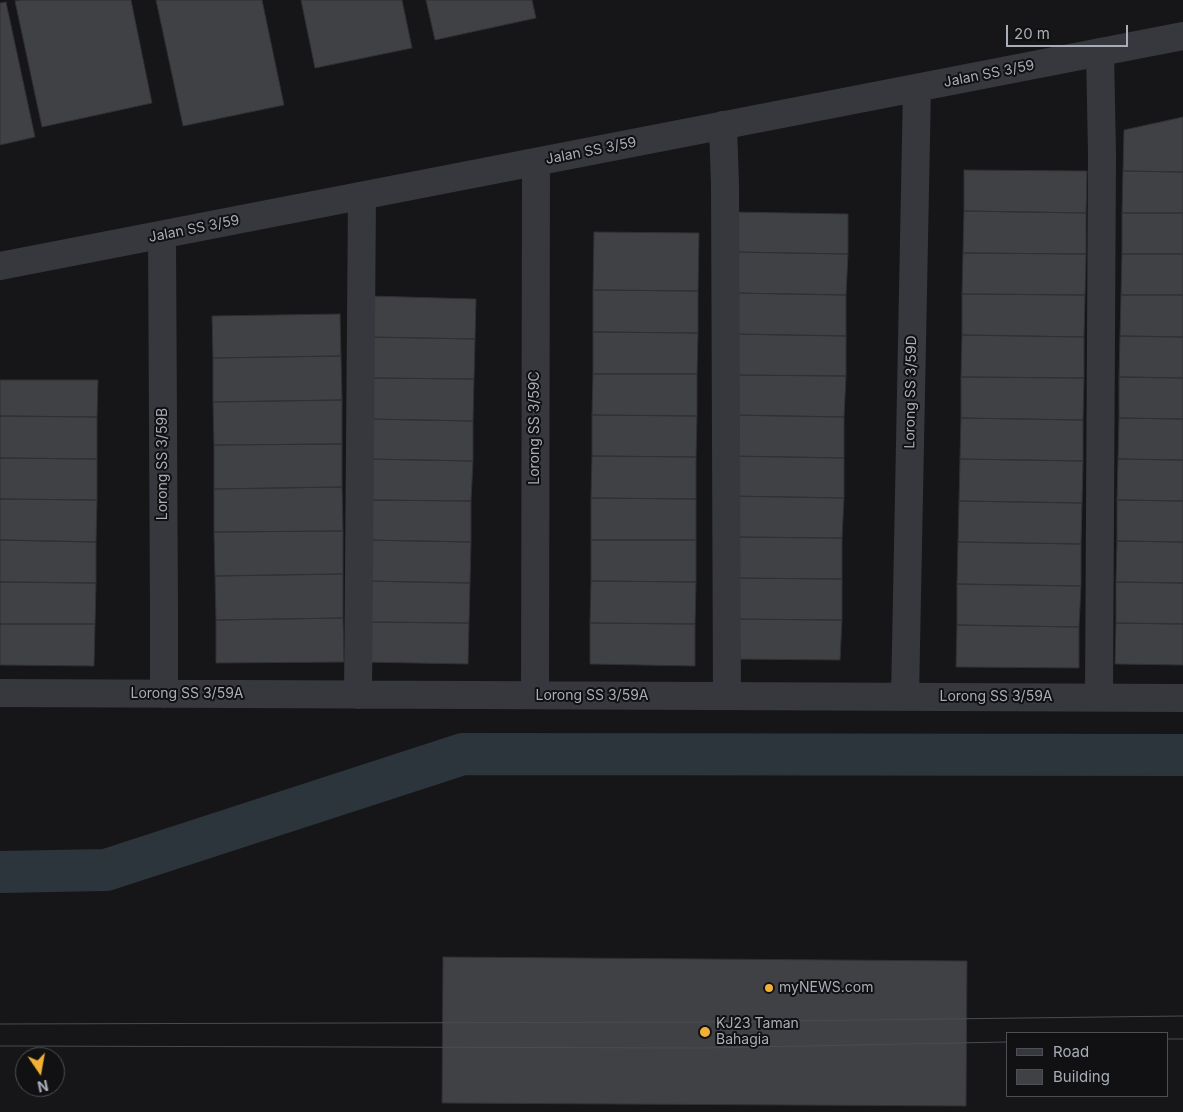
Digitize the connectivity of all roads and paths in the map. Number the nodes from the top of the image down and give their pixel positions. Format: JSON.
{"nodes":[{"id":1,"x":1183,"y":36,"type":"edge"},
{"id":2,"x":1100,"y":52,"type":"junction"},
{"id":3,"x":917,"y":88,"type":"junction"},
{"id":4,"x":723,"y":126,"type":"junction"},
{"id":5,"x":536,"y":162,"type":"junction"},
{"id":6,"x":362,"y":196,"type":"junction"},
{"id":7,"x":162,"y":235,"type":"junction"},
{"id":8,"x":0,"y":266,"type":"edge"},
{"id":9,"x":0,"y":693,"type":"edge"},
{"id":10,"x":164,"y":694,"type":"junction"},
{"id":11,"x":358,"y":695,"type":"junction"},
{"id":12,"x":535,"y":695,"type":"junction"},
{"id":13,"x":727,"y":696,"type":"junction"},
{"id":14,"x":906,"y":697,"type":"junction"},
{"id":15,"x":1099,"y":698,"type":"junction"},
{"id":16,"x":1183,"y":698,"type":"edge"}],
"edges":[{"from":1,"to":2,"type":"street","name":"Jalan SS 3/59"},
{"from":2,"to":3,"type":"street","name":"Jalan SS 3/59"},
{"from":2,"to":15,"type":"street"},
{"from":3,"to":4,"type":"street","name":"Jalan SS 3/59"},
{"from":3,"to":14,"type":"street","name":"Lorong SS 3/59D"},
{"from":4,"to":5,"type":"street","name":"Jalan SS 3/59"},
{"from":4,"to":13,"type":"street"},
{"from":5,"to":6,"type":"street","name":"Jalan SS 3/59"},
{"from":5,"to":12,"type":"street","name":"Lorong SS 3/59C"},
{"from":6,"to":7,"type":"street","name":"Jalan SS 3/59"},
{"from":6,"to":11,"type":"street"},
{"from":7,"to":8,"type":"street","name":"Jalan SS 3/59"},
{"from":7,"to":10,"type":"street","name":"Lorong SS 3/59B"},
{"from":9,"to":10,"type":"street","name":"Lorong SS 3/59A"},
{"from":10,"to":11,"type":"street","name":"Lorong SS 3/59A"},
{"from":11,"to":12,"type":"street","name":"Lorong SS 3/59A"},
{"from":12,"to":13,"type":"street","name":"Lorong SS 3/59A"},
{"from":13,"to":14,"type":"street","name":"Lorong SS 3/59A"},
{"from":14,"to":15,"type":"street","name":"Lorong SS 3/59A"},
{"from":15,"to":16,"type":"street","name":"Lorong SS 3/59A"}]}
